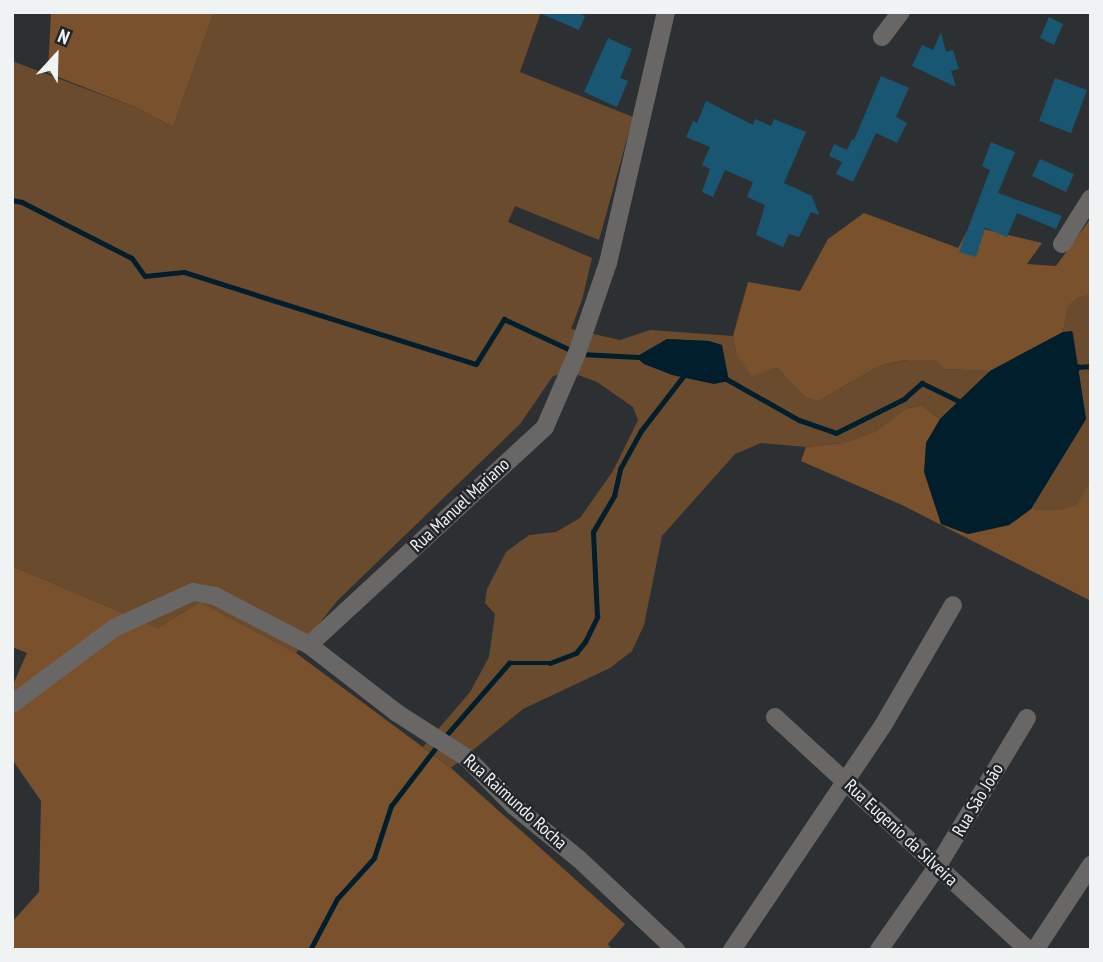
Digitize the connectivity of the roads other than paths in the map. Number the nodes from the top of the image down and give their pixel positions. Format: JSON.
{"nodes":[{"id":1,"x":666,"y":12,"type":"edge"},
{"id":2,"x":901,"y":12,"type":"edge"},
{"id":3,"x":882,"y":37,"type":"dead end"},
{"id":4,"x":1091,"y":198,"type":"edge"},
{"id":5,"x":1062,"y":244,"type":"dead end"},
{"id":6,"x":953,"y":606,"type":"dead end"},
{"id":7,"x":309,"y":645,"type":"junction"},
{"id":8,"x":12,"y":704,"type":"edge"},
{"id":9,"x":775,"y":717,"type":"dead end"},
{"id":10,"x":1027,"y":718,"type":"dead end"},
{"id":11,"x":846,"y":782,"type":"junction"},
{"id":12,"x":1091,"y":865,"type":"edge"},
{"id":13,"x":937,"y":867,"type":"junction"},
{"id":14,"x":676,"y":950,"type":"edge"},
{"id":15,"x":732,"y":950,"type":"edge"},
{"id":16,"x":879,"y":950,"type":"edge"},
{"id":17,"x":1028,"y":950,"type":"edge"},
{"id":18,"x":1035,"y":950,"type":"edge"}],
"edges":[{"from":1,"to":7,"type":"street","name":"Rua Manuel Mariano"},
{"from":2,"to":3,"type":"street"},
{"from":4,"to":5,"type":"street"},
{"from":6,"to":11,"type":"street"},
{"from":7,"to":8,"type":"street"},
{"from":7,"to":14,"type":"street","name":"Rua Raimundo Rocha"},
{"from":9,"to":11,"type":"street","name":"Rua Eugenio da Silveira"},
{"from":10,"to":13,"type":"street","name":"Rua São João"},
{"from":11,"to":13,"type":"street","name":"Rua Eugenio da Silveira"},
{"from":11,"to":15,"type":"street"},
{"from":12,"to":18,"type":"street"},
{"from":13,"to":16,"type":"street","name":"Rua São João"},
{"from":13,"to":17,"type":"street","name":"Rua Eugenio da Silveira"}]}
